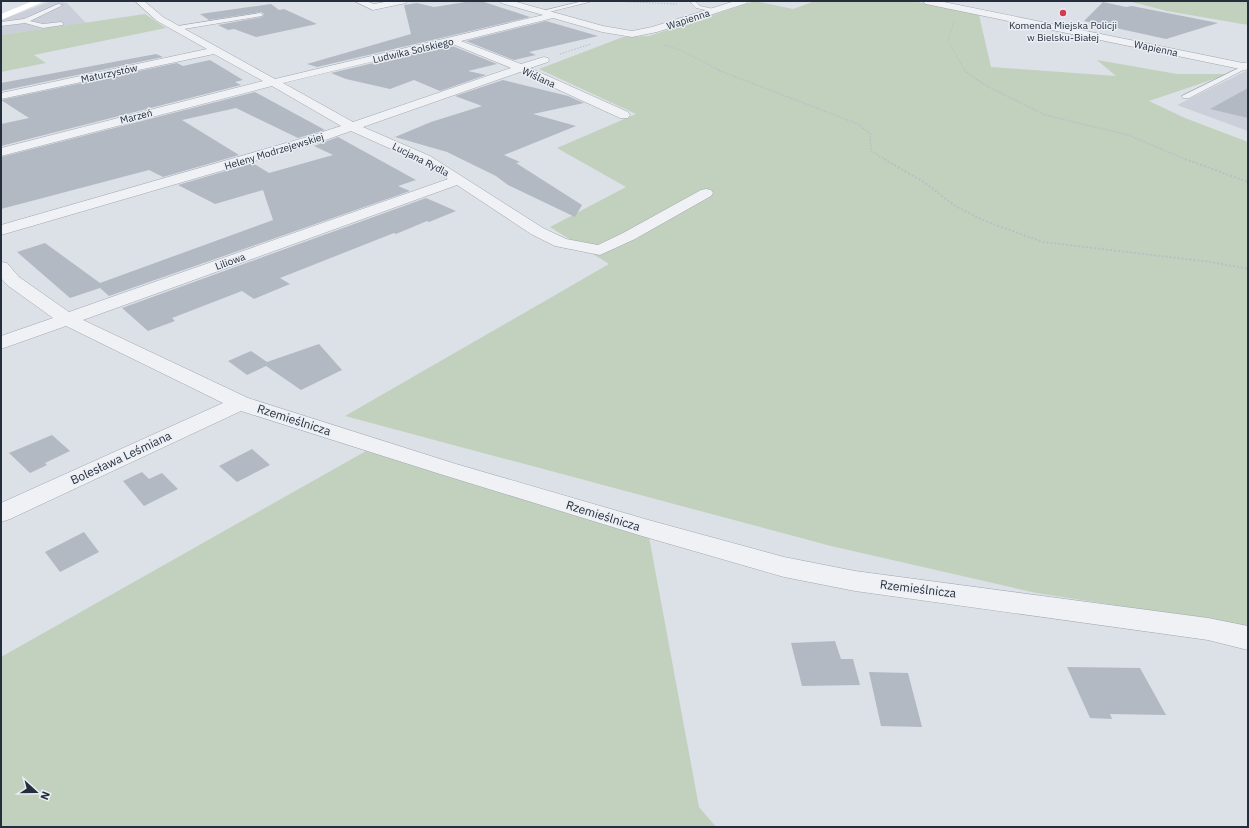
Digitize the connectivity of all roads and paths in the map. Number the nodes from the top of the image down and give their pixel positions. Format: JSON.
{"nodes":[{"id":1,"x":41,"y":1,"type":"edge"},
{"id":2,"x":139,"y":1,"type":"edge"},
{"id":3,"x":358,"y":1,"type":"edge"},
{"id":4,"x":403,"y":1,"type":"edge"},
{"id":5,"x":504,"y":1,"type":"edge"},
{"id":6,"x":590,"y":1,"type":"edge"},
{"id":7,"x":608,"y":1,"type":"edge"},
{"id":8,"x":620,"y":1,"type":"edge"},
{"id":9,"x":623,"y":1,"type":"edge"},
{"id":10,"x":658,"y":1,"type":"edge"},
{"id":11,"x":705,"y":1,"type":"edge"},
{"id":12,"x":744,"y":1,"type":"edge"},
{"id":13,"x":926,"y":1,"type":"edge"},
{"id":14,"x":1231,"y":1,"type":"edge"},
{"id":15,"x":659,"y":3,"type":"junction"},
{"id":16,"x":691,"y":3,"type":"edge"},
{"id":17,"x":674,"y":4,"type":"dead end"},
{"id":18,"x":1248,"y":4,"type":"edge"},
{"id":19,"x":60,"y":5,"type":"dead end"},
{"id":20,"x":963,"y":9,"type":"junction"},
{"id":21,"x":715,"y":10,"type":"junction"},
{"id":22,"x":541,"y":12,"type":"junction"},
{"id":23,"x":260,"y":15,"type":"dead end"},
{"id":24,"x":554,"y":15,"type":"junction"},
{"id":25,"x":26,"y":21,"type":"junction"},
{"id":26,"x":2,"y":22,"type":"edge"},
{"id":27,"x":61,"y":24,"type":"dead end"},
{"id":28,"x":178,"y":28,"type":"junction"},
{"id":29,"x":14,"y":30,"type":"dead end"},
{"id":30,"x":622,"y":33,"type":"junction"},
{"id":31,"x":632,"y":34,"type":"junction"},
{"id":32,"x":453,"y":41,"type":"junction"},
{"id":33,"x":217,"y":50,"type":"junction"},
{"id":34,"x":544,"y":60,"type":"joint"},
{"id":35,"x":1246,"y":66,"type":"edge"},
{"id":36,"x":521,"y":68,"type":"junction"},
{"id":37,"x":272,"y":82,"type":"junction"},
{"id":38,"x":1,"y":96,"type":"edge"},
{"id":39,"x":1186,"y":96,"type":"dead end"},
{"id":40,"x":624,"y":115,"type":"dead end"},
{"id":41,"x":353,"y":127,"type":"junction"},
{"id":42,"x":1,"y":152,"type":"edge"},
{"id":43,"x":459,"y":180,"type":"junction"},
{"id":44,"x":1248,"y":182,"type":"edge"},
{"id":45,"x":706,"y":193,"type":"dead end"},
{"id":46,"x":1,"y":230,"type":"edge"},
{"id":47,"x":1,"y":267,"type":"edge"},
{"id":48,"x":1248,"y":269,"type":"edge"},
{"id":49,"x":66,"y":319,"type":"junction"},
{"id":50,"x":1,"y":343,"type":"edge"},
{"id":51,"x":240,"y":403,"type":"junction"},
{"id":52,"x":1,"y":513,"type":"edge"},
{"id":53,"x":1248,"y":638,"type":"edge"}],
"edges":[{"from":1,"to":26,"type":"main road"},
{"from":2,"to":28,"type":"street","name":"Lucjana Rydla"},
{"from":3,"to":4,"type":"street"},
{"from":5,"to":22,"type":"street","name":"Ludwika Solskiego"},
{"from":6,"to":22,"type":"lane"},
{"from":7,"to":8,"type":"path"},
{"from":8,"to":9,"type":"path"},
{"from":9,"to":15,"type":"path"},
{"from":10,"to":15,"type":"path"},
{"from":11,"to":16,"type":"lane"},
{"from":12,"to":21,"type":"street","name":"Wapienna"},
{"from":13,"to":20,"type":"street","name":"Wapienna"},
{"from":14,"to":18,"type":"path"},
{"from":15,"to":17,"type":"path"},
{"from":16,"to":21,"type":"lane"},
{"from":19,"to":25,"type":"lane"},
{"from":20,"to":35,"type":"street","name":"Wapienna"},
{"from":20,"to":44,"type":"path"},
{"from":21,"to":31,"type":"street","name":"Wapienna"},
{"from":22,"to":24,"type":"street","name":"Ludwika Solskiego"},
{"from":23,"to":28,"type":"lane"},
{"from":24,"to":30,"type":"street","name":"Ludwika Solskiego"},
{"from":24,"to":32,"type":"street","name":"Ludwika Solskiego"},
{"from":25,"to":26,"type":"lane"},
{"from":25,"to":27,"type":"lane"},
{"from":26,"to":29,"type":"lane"},
{"from":28,"to":33,"type":"street","name":"Lucjana Rydla"},
{"from":30,"to":31,"type":"street","name":"Ludwika Solskiego"},
{"from":30,"to":34,"type":"path"},
{"from":31,"to":48,"type":"path"},
{"from":32,"to":36,"type":"street","name":"Wiślana"},
{"from":32,"to":37,"type":"street","name":"Ludwika Solskiego"},
{"from":33,"to":37,"type":"street","name":"Lucjana Rydla"},
{"from":33,"to":38,"type":"street","name":"Maturzystów"},
{"from":34,"to":36,"type":"street","name":"Heleny Modrzejewskiej"},
{"from":35,"to":39,"type":"lane"},
{"from":36,"to":40,"type":"street","name":"Wiślana"},
{"from":36,"to":41,"type":"street","name":"Heleny Modrzejewskiej"},
{"from":37,"to":41,"type":"street","name":"Lucjana Rydla"},
{"from":37,"to":42,"type":"street","name":"Marzeń"},
{"from":41,"to":43,"type":"street","name":"Lucjana Rydla"},
{"from":41,"to":46,"type":"street","name":"Heleny Modrzejewskiej"},
{"from":43,"to":45,"type":"street","name":"Lucjana Rydla"},
{"from":43,"to":49,"type":"street","name":"Liliowa"},
{"from":47,"to":49,"type":"street","name":"Rzemieślnicza"},
{"from":49,"to":50,"type":"street","name":"Liliowa"},
{"from":49,"to":51,"type":"street","name":"Rzemieślnicza"},
{"from":51,"to":52,"type":"street","name":"Bolesława Leśmiana"},
{"from":51,"to":53,"type":"street","name":"Rzemieślnicza"}]}
